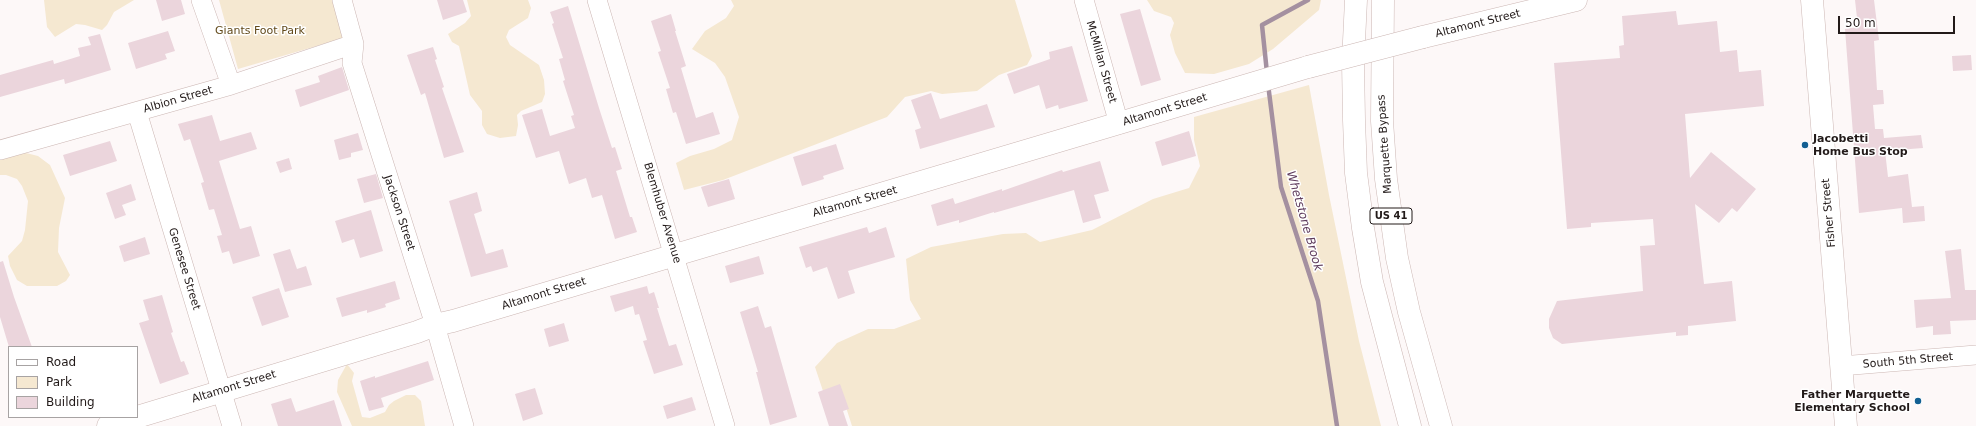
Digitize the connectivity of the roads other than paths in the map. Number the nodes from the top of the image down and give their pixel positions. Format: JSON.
{"nodes":[{"id":1,"x":201,"y":0,"type":"edge"},
{"id":2,"x":342,"y":0,"type":"edge"},
{"id":3,"x":597,"y":0,"type":"edge"},
{"id":4,"x":1084,"y":0,"type":"edge"},
{"id":5,"x":1356,"y":0,"type":"edge"},
{"id":6,"x":1383,"y":0,"type":"edge"},
{"id":7,"x":1576,"y":0,"type":"edge"},
{"id":8,"x":1812,"y":0,"type":"edge"},
{"id":9,"x":354,"y":44,"type":"junction"},
{"id":10,"x":231,"y":85,"type":"junction"},
{"id":11,"x":137,"y":112,"type":"junction"},
{"id":12,"x":1119,"y":124,"type":"junction"},
{"id":13,"x":0,"y":150,"type":"edge"},
{"id":14,"x":675,"y":255,"type":"junction"},
{"id":15,"x":435,"y":325,"type":"junction"},
{"id":16,"x":1976,"y":355,"type":"edge"},
{"id":17,"x":1841,"y":366,"type":"junction"},
{"id":18,"x":221,"y":390,"type":"junction"},
{"id":19,"x":138,"y":417,"type":"edge"},
{"id":20,"x":134,"y":418,"type":"edge"},
{"id":21,"x":108,"y":426,"type":"edge"},
{"id":22,"x":232,"y":426,"type":"edge"},
{"id":23,"x":464,"y":426,"type":"edge"},
{"id":24,"x":726,"y":426,"type":"edge"},
{"id":25,"x":1410,"y":426,"type":"edge"},
{"id":26,"x":1440,"y":426,"type":"edge"},
{"id":27,"x":1846,"y":426,"type":"edge"}],
"edges":[{"from":1,"to":10,"type":"street"},
{"from":2,"to":9,"type":"street","name":"Jackson Street"},
{"from":3,"to":14,"type":"street","name":"Blemhuber Avenue"},
{"from":4,"to":12,"type":"street","name":"McMillan Street"},
{"from":5,"to":25,"type":"main road","number":"US 41"},
{"from":6,"to":26,"type":"main road","name":"Marquette Bypass","number":"US 41"},
{"from":7,"to":12,"type":"main road","name":"Altamont Street","bridge":true},
{"from":8,"to":17,"type":"main road","name":"Fisher Street"},
{"from":9,"to":10,"type":"street","name":"Albion Street"},
{"from":9,"to":15,"type":"street","name":"Jackson Street"},
{"from":10,"to":11,"type":"street","name":"Albion Street"},
{"from":11,"to":13,"type":"street","name":"Albion Street"},
{"from":11,"to":18,"type":"street","name":"Genesee Street"},
{"from":12,"to":14,"type":"main road","name":"Altamont Street"},
{"from":14,"to":15,"type":"main road","name":"Altamont Street"},
{"from":14,"to":24,"type":"street","name":"Blemhuber Avenue"},
{"from":15,"to":18,"type":"main road","name":"Altamont Street"},
{"from":15,"to":23,"type":"street","name":"Jackson Street"},
{"from":16,"to":17,"type":"street","name":"South 5th Street"},
{"from":17,"to":27,"type":"main road","name":"Fisher Street"},
{"from":18,"to":19,"type":"main road","name":"Altamont Street"},
{"from":18,"to":22,"type":"street","name":"Genesee Street"},
{"from":20,"to":21,"type":"main road","name":"Altamont Street"}]}
